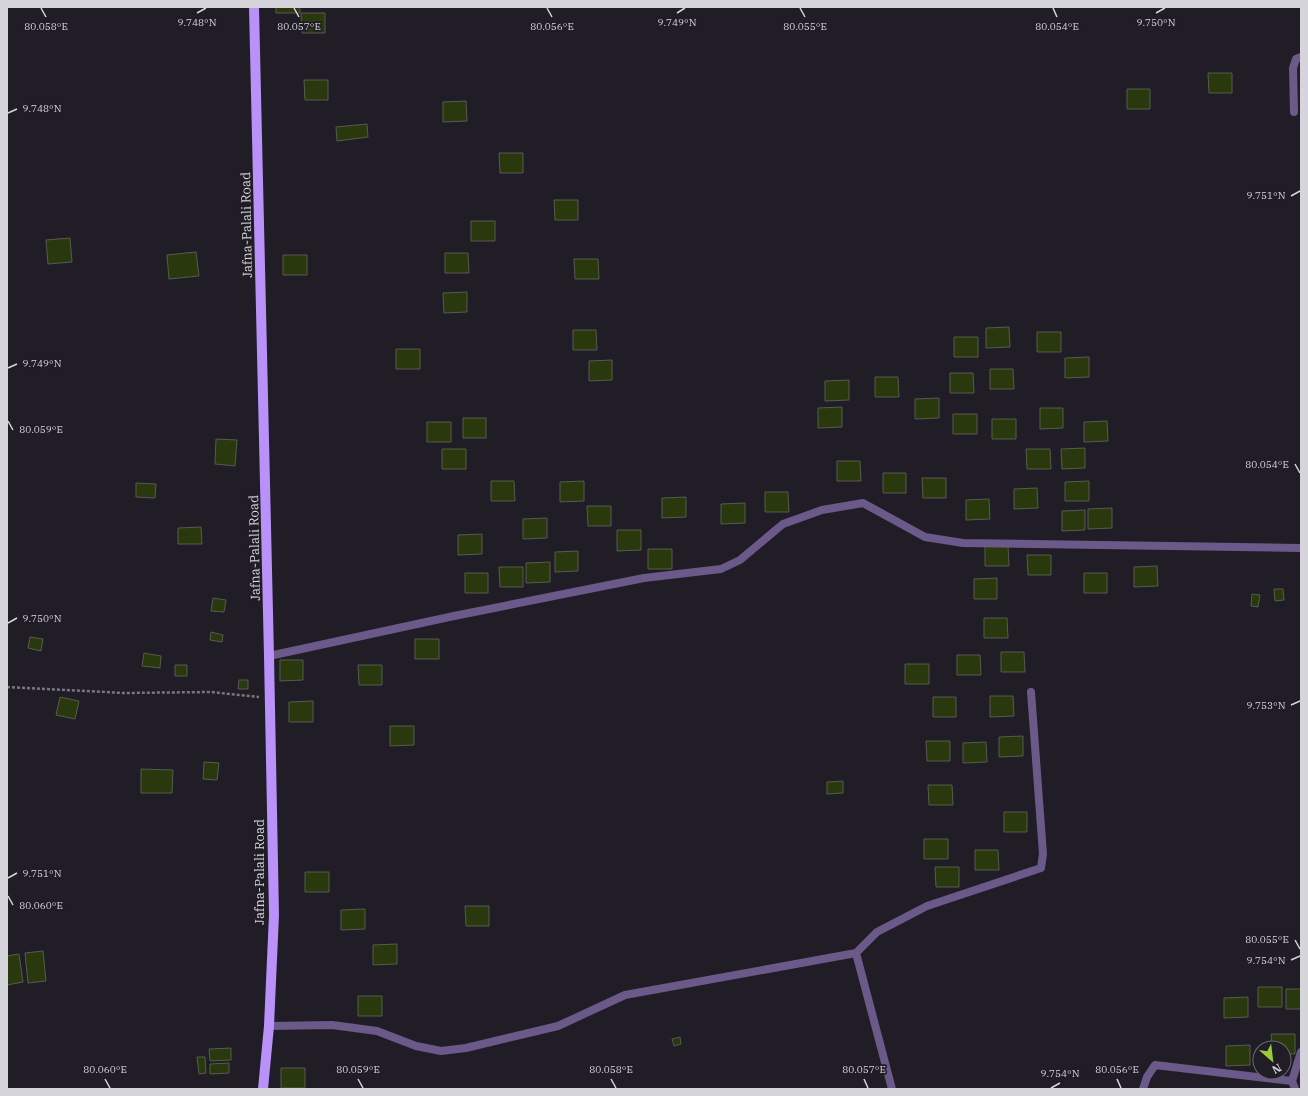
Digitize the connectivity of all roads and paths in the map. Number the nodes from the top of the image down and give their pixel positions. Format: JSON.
{"nodes":[{"id":1,"x":254,"y":7,"type":"edge"},
{"id":2,"x":1301,"y":57,"type":"edge"},
{"id":3,"x":1294,"y":112,"type":"dead end"},
{"id":4,"x":1301,"y":548,"type":"edge"},
{"id":5,"x":269,"y":656,"type":"junction"},
{"id":6,"x":7,"y":687,"type":"edge"},
{"id":7,"x":1031,"y":692,"type":"dead end"},
{"id":8,"x":270,"y":698,"type":"junction"},
{"id":9,"x":856,"y":953,"type":"junction"},
{"id":10,"x":269,"y":1026,"type":"junction"},
{"id":11,"x":1301,"y":1052,"type":"edge"},
{"id":12,"x":1294,"y":1085,"type":"edge"},
{"id":13,"x":263,"y":1089,"type":"edge"},
{"id":14,"x":892,"y":1089,"type":"edge"},
{"id":15,"x":1143,"y":1089,"type":"edge"}],
"edges":[{"from":1,"to":5,"type":"main road","name":"Jafna-Palali Road"},
{"from":2,"to":3,"type":"street"},
{"from":4,"to":5,"type":"street"},
{"from":5,"to":8,"type":"main road","name":"Jafna-Palali Road"},
{"from":6,"to":8,"type":"path"},
{"from":7,"to":9,"type":"street"},
{"from":8,"to":10,"type":"main road","name":"Jafna-Palali Road"},
{"from":9,"to":10,"type":"street"},
{"from":9,"to":14,"type":"street"},
{"from":10,"to":13,"type":"main road","name":"Jafna-Palali Road"},
{"from":11,"to":12,"type":"street"},
{"from":12,"to":15,"type":"street"}]}
